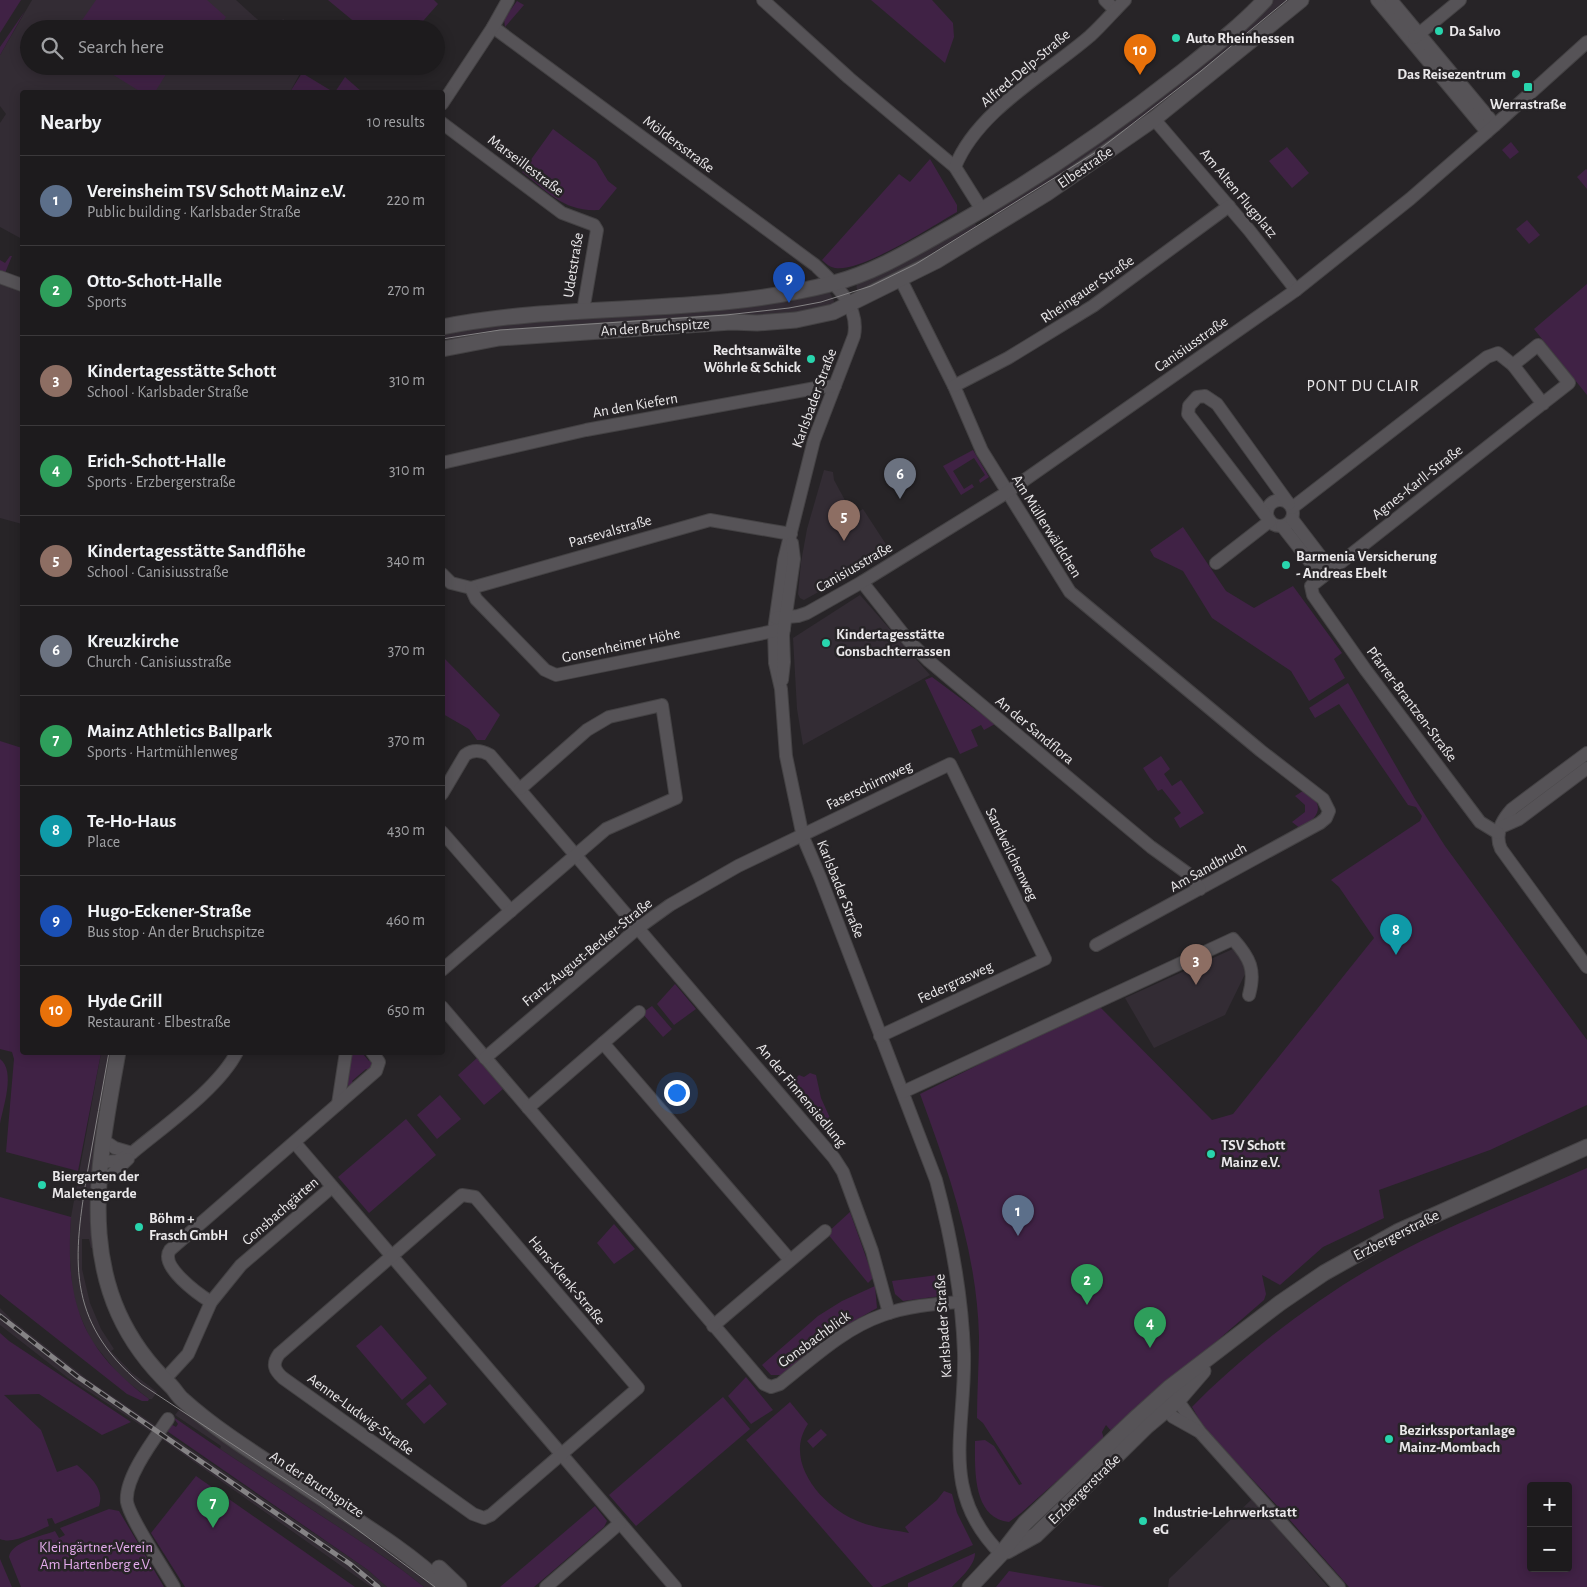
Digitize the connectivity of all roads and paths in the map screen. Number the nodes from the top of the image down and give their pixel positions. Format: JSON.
{"nodes":[{"id":1,"x":508,"y":0,"type":"edge"},
{"id":2,"x":763,"y":0,"type":"edge"},
{"id":3,"x":1105,"y":0,"type":"edge"},
{"id":4,"x":1125,"y":0,"type":"edge"},
{"id":5,"x":1265,"y":0,"type":"edge"},
{"id":6,"x":1301,"y":0,"type":"edge"},
{"id":7,"x":1377,"y":0,"type":"edge"},
{"id":8,"x":1391,"y":0,"type":"edge"},
{"id":9,"x":1460,"y":0,"type":"edge"},
{"id":10,"x":1115,"y":10,"type":"junction"},
{"id":11,"x":493,"y":27,"type":"junction"},
{"id":12,"x":1414,"y":37,"type":"junction"},
{"id":13,"x":1587,"y":42,"type":"edge"},
{"id":14,"x":445,"y":99,"type":"edge"},
{"id":15,"x":1154,"y":119,"type":"junction"},
{"id":16,"x":445,"y":125,"type":"edge"},
{"id":17,"x":1491,"y":129,"type":"junction"},
{"id":18,"x":955,"y":166,"type":"junction"},
{"id":19,"x":1230,"y":206,"type":"junction"},
{"id":20,"x":982,"y":210,"type":"junction"},
{"id":21,"x":594,"y":225,"type":"joint"},
{"id":22,"x":0,"y":277,"type":"edge"},
{"id":23,"x":901,"y":280,"type":"junction"},
{"id":24,"x":20,"y":284,"type":"edge"},
{"id":25,"x":810,"y":287,"type":"joint"},
{"id":26,"x":838,"y":287,"type":"junction"},
{"id":27,"x":1296,"y":290,"type":"junction"},
{"id":28,"x":850,"y":304,"type":"junction"},
{"id":29,"x":583,"y":310,"type":"junction"},
{"id":30,"x":445,"y":326,"type":"edge"},
{"id":31,"x":445,"y":348,"type":"edge"},
{"id":32,"x":1513,"y":365,"type":"junction"},
{"id":33,"x":835,"y":386,"type":"junction"},
{"id":34,"x":954,"y":386,"type":"junction"},
{"id":35,"x":1542,"y":404,"type":"junction"},
{"id":36,"x":445,"y":462,"type":"edge"},
{"id":37,"x":1006,"y":493,"type":"junction"},
{"id":38,"x":1288,"y":514,"type":"junction"},
{"id":39,"x":1270,"y":521,"type":"junction"},
{"id":40,"x":791,"y":534,"type":"junction"},
{"id":41,"x":1216,"y":563,"type":"dead end"},
{"id":42,"x":1326,"y":574,"type":"junction"},
{"id":43,"x":445,"y":577,"type":"edge"},
{"id":44,"x":862,"y":582,"type":"junction"},
{"id":45,"x":1311,"y":586,"type":"joint"},
{"id":46,"x":471,"y":588,"type":"junction"},
{"id":47,"x":780,"y":623,"type":"junction"},
{"id":48,"x":1587,"y":753,"type":"edge"},
{"id":49,"x":950,"y":764,"type":"joint"},
{"id":50,"x":1587,"y":768,"type":"edge"},
{"id":51,"x":445,"y":789,"type":"edge"},
{"id":52,"x":520,"y":789,"type":"junction"},
{"id":53,"x":1329,"y":811,"type":"joint"},
{"id":54,"x":1500,"y":830,"type":"junction"},
{"id":55,"x":445,"y":835,"type":"edge"},
{"id":56,"x":802,"y":837,"type":"junction"},
{"id":57,"x":577,"y":855,"type":"junction"},
{"id":58,"x":1200,"y":889,"type":"junction"},
{"id":59,"x":511,"y":911,"type":"junction"},
{"id":60,"x":638,"y":928,"type":"junction"},
{"id":61,"x":1096,"y":945,"type":"dead end"},
{"id":62,"x":1044,"y":958,"type":"joint"},
{"id":63,"x":445,"y":967,"type":"edge"},
{"id":64,"x":1587,"y":967,"type":"edge"},
{"id":65,"x":1249,"y":995,"type":"dead end"},
{"id":66,"x":445,"y":1011,"type":"edge"},
{"id":67,"x":639,"y":1012,"type":"dead end"},
{"id":68,"x":880,"y":1036,"type":"junction"},
{"id":69,"x":603,"y":1043,"type":"junction"},
{"id":70,"x":117,"y":1055,"type":"edge"},
{"id":71,"x":236,"y":1055,"type":"edge"},
{"id":72,"x":346,"y":1055,"type":"edge"},
{"id":73,"x":374,"y":1055,"type":"edge"},
{"id":74,"x":485,"y":1058,"type":"junction"},
{"id":75,"x":902,"y":1092,"type":"junction"},
{"id":76,"x":338,"y":1104,"type":"junction"},
{"id":77,"x":528,"y":1108,"type":"junction"},
{"id":78,"x":103,"y":1140,"type":"junction"},
{"id":79,"x":295,"y":1143,"type":"junction"},
{"id":80,"x":1587,"y":1147,"type":"edge"},
{"id":81,"x":132,"y":1153,"type":"junction"},
{"id":82,"x":101,"y":1162,"type":"junction"},
{"id":83,"x":99,"y":1179,"type":"junction"},
{"id":84,"x":332,"y":1187,"type":"junction"},
{"id":85,"x":824,"y":1230,"type":"dead end"},
{"id":86,"x":392,"y":1257,"type":"junction"},
{"id":87,"x":790,"y":1260,"type":"junction"},
{"id":88,"x":211,"y":1302,"type":"junction"},
{"id":89,"x":959,"y":1302,"type":"junction"},
{"id":90,"x":889,"y":1313,"type":"junction"},
{"id":91,"x":713,"y":1326,"type":"junction"},
{"id":92,"x":168,"y":1384,"type":"junction"},
{"id":93,"x":1168,"y":1399,"type":"junction"},
{"id":94,"x":168,"y":1419,"type":"dead end"},
{"id":95,"x":561,"y":1454,"type":"junction"},
{"id":96,"x":620,"y":1523,"type":"junction"},
{"id":97,"x":1001,"y":1554,"type":"junction"},
{"id":98,"x":174,"y":1587,"type":"edge"},
{"id":99,"x":445,"y":1587,"type":"edge"},
{"id":100,"x":459,"y":1587,"type":"edge"},
{"id":101,"x":546,"y":1587,"type":"edge"},
{"id":102,"x":675,"y":1587,"type":"edge"},
{"id":103,"x":970,"y":1587,"type":"edge"},
{"id":104,"x":1339,"y":1587,"type":"edge"}],
"edges":[{"from":1,"to":11,"type":"street"},
{"from":2,"to":18,"type":"street"},
{"from":3,"to":10,"type":"street"},
{"from":4,"to":10,"type":"street","name":"Alfred-Delp-Straße"},
{"from":5,"to":20,"type":"main road","name":"Elbestraße"},
{"from":6,"to":15,"type":"main road","name":"Elbestraße"},
{"from":7,"to":12,"type":"street"},
{"from":8,"to":12,"type":"street"},
{"from":9,"to":12,"type":"street"},
{"from":10,"to":18,"type":"street","name":"Alfred-Delp-Straße"},
{"from":11,"to":14,"type":"street"},
{"from":11,"to":26,"type":"street","name":"Möldersstraße"},
{"from":12,"to":17,"type":"street"},
{"from":13,"to":17,"type":"street","name":"Canisiusstraße"},
{"from":15,"to":19,"type":"street","name":"Am Alten Flugplatz"},
{"from":15,"to":23,"type":"main road","name":"Elbestraße"},
{"from":16,"to":21,"type":"street","name":"Marseillestraße"},
{"from":17,"to":27,"type":"street","name":"Canisiusstraße"},
{"from":18,"to":20,"type":"street"},
{"from":19,"to":27,"type":"street","name":"Am Alten Flugplatz"},
{"from":19,"to":34,"type":"street","name":"Rheingauer Straße"},
{"from":20,"to":26,"type":"main road","name":"Elbestraße"},
{"from":21,"to":29,"type":"street","name":"Udetstraße"},
{"from":22,"to":24,"type":"street"},
{"from":23,"to":28,"type":"main road","name":"Elbestraße"},
{"from":23,"to":34,"type":"street","name":"Am Müllerwäldchen"},
{"from":25,"to":26,"type":"main road","name":"Elbestraße"},
{"from":25,"to":29,"type":"main road","name":"An der Bruchspitze"},
{"from":26,"to":28,"type":"street"},
{"from":27,"to":37,"type":"street","name":"Canisiusstraße"},
{"from":28,"to":31,"type":"main road","name":"An der Bruchspitze"},
{"from":28,"to":33,"type":"street","name":"Karlsbader Straße"},
{"from":29,"to":30,"type":"main road","name":"An der Bruchspitze"},
{"from":32,"to":35,"type":"street"},
{"from":32,"to":35,"type":"street","name":"Agnes-Karll-Straße"},
{"from":32,"to":38,"type":"street"},
{"from":33,"to":36,"type":"street","name":"An den Kiefern"},
{"from":33,"to":40,"type":"street","name":"Karlsbader Straße"},
{"from":34,"to":37,"type":"street","name":"Am Müllerwäldchen"},
{"from":35,"to":42,"type":"street","name":"Agnes-Karll-Straße"},
{"from":37,"to":44,"type":"street","name":"Canisiusstraße"},
{"from":37,"to":53,"type":"street","name":"Am Müllerwäldchen"},
{"from":38,"to":39,"type":"street"},
{"from":38,"to":39,"type":"street"},
{"from":38,"to":39,"type":"street"},
{"from":38,"to":42,"type":"street"},
{"from":39,"to":41,"type":"street"},
{"from":40,"to":46,"type":"street","name":"Parsevalstraße"},
{"from":40,"to":47,"type":"street","name":"Karlsbader Straße"},
{"from":42,"to":45,"type":"street","name":"Agnes-Karll-Straße"},
{"from":43,"to":46,"type":"street"},
{"from":44,"to":47,"type":"street","name":"Canisiusstraße"},
{"from":44,"to":58,"type":"street","name":"An der Sandflora"},
{"from":45,"to":54,"type":"street","name":"Pfarrer-Brantzen-Straße"},
{"from":46,"to":47,"type":"street","name":"Gonsenheimer Höhe"},
{"from":47,"to":56,"type":"street","name":"Karlsbader Straße"},
{"from":48,"to":54,"type":"street"},
{"from":49,"to":56,"type":"street","name":"Faserschirmweg"},
{"from":49,"to":62,"type":"street","name":"Sandveilchenweg"},
{"from":50,"to":54,"type":"street"},
{"from":51,"to":52,"type":"street","name":"An der Finnensiedlung"},
{"from":52,"to":57,"type":"street","name":"An der Finnensiedlung"},
{"from":52,"to":57,"type":"street"},
{"from":53,"to":58,"type":"street","name":"Am Sandbruch"},
{"from":54,"to":64,"type":"street"},
{"from":55,"to":59,"type":"street"},
{"from":56,"to":60,"type":"street","name":"Franz-August-Becker-Straße"},
{"from":56,"to":68,"type":"street","name":"Karlsbader Straße"},
{"from":57,"to":59,"type":"street"},
{"from":57,"to":60,"type":"street","name":"An der Finnensiedlung"},
{"from":58,"to":61,"type":"street","name":"Am Sandbruch"},
{"from":59,"to":63,"type":"street"},
{"from":60,"to":74,"type":"street","name":"Franz-August-Becker-Straße"},
{"from":60,"to":90,"type":"street","name":"An der Finnensiedlung"},
{"from":62,"to":68,"type":"street","name":"Federgrasweg"},
{"from":65,"to":75,"type":"street"},
{"from":66,"to":74,"type":"street"},
{"from":67,"to":69,"type":"street"},
{"from":68,"to":75,"type":"street","name":"Karlsbader Straße"},
{"from":69,"to":77,"type":"street"},
{"from":69,"to":87,"type":"street"},
{"from":70,"to":78,"type":"main road","name":"An der Bruchspitze"},
{"from":71,"to":81,"type":"street"},
{"from":72,"to":76,"type":"street"},
{"from":73,"to":76,"type":"street"},
{"from":74,"to":77,"type":"street","name":"Gonsbachblick"},
{"from":75,"to":89,"type":"street","name":"Karlsbader Straße"},
{"from":76,"to":79,"type":"street"},
{"from":77,"to":91,"type":"street","name":"Gonsbachblick"},
{"from":78,"to":81,"type":"street"},
{"from":78,"to":82,"type":"main road","name":"An der Bruchspitze"},
{"from":79,"to":84,"type":"street","name":"Gonsbachgärten"},
{"from":79,"to":88,"type":"street"},
{"from":80,"to":93,"type":"main road","name":"Erzbergerstraße"},
{"from":81,"to":82,"type":"street"},
{"from":81,"to":83,"type":"street"},
{"from":82,"to":83,"type":"main road","name":"An der Bruchspitze"},
{"from":83,"to":92,"type":"main road","name":"An der Bruchspitze"},
{"from":84,"to":86,"type":"street"},
{"from":84,"to":88,"type":"street","name":"Gonsbachgärten"},
{"from":85,"to":87,"type":"street"},
{"from":86,"to":95,"type":"street"},
{"from":86,"to":95,"type":"street","name":"Hans-Klenk-Straße"},
{"from":86,"to":95,"type":"street","name":"Aenne-Ludwig-Straße"},
{"from":87,"to":91,"type":"street"},
{"from":88,"to":92,"type":"street","name":"Gonsbachgärten"},
{"from":89,"to":90,"type":"street","name":"Gonsbachblick"},
{"from":89,"to":97,"type":"street","name":"Karlsbader Straße"},
{"from":90,"to":91,"type":"street","name":"Gonsbachblick"},
{"from":92,"to":99,"type":"main road","name":"An der Bruchspitze"},
{"from":92,"to":100,"type":"main road","name":"An der Bruchspitze"},
{"from":93,"to":97,"type":"main road","name":"Erzbergerstraße"},
{"from":93,"to":104,"type":"street"},
{"from":94,"to":98,"type":"street"},
{"from":95,"to":96,"type":"street"},
{"from":96,"to":101,"type":"street"},
{"from":96,"to":102,"type":"street"},
{"from":97,"to":103,"type":"main road","name":"Erzbergerstraße"}]}
